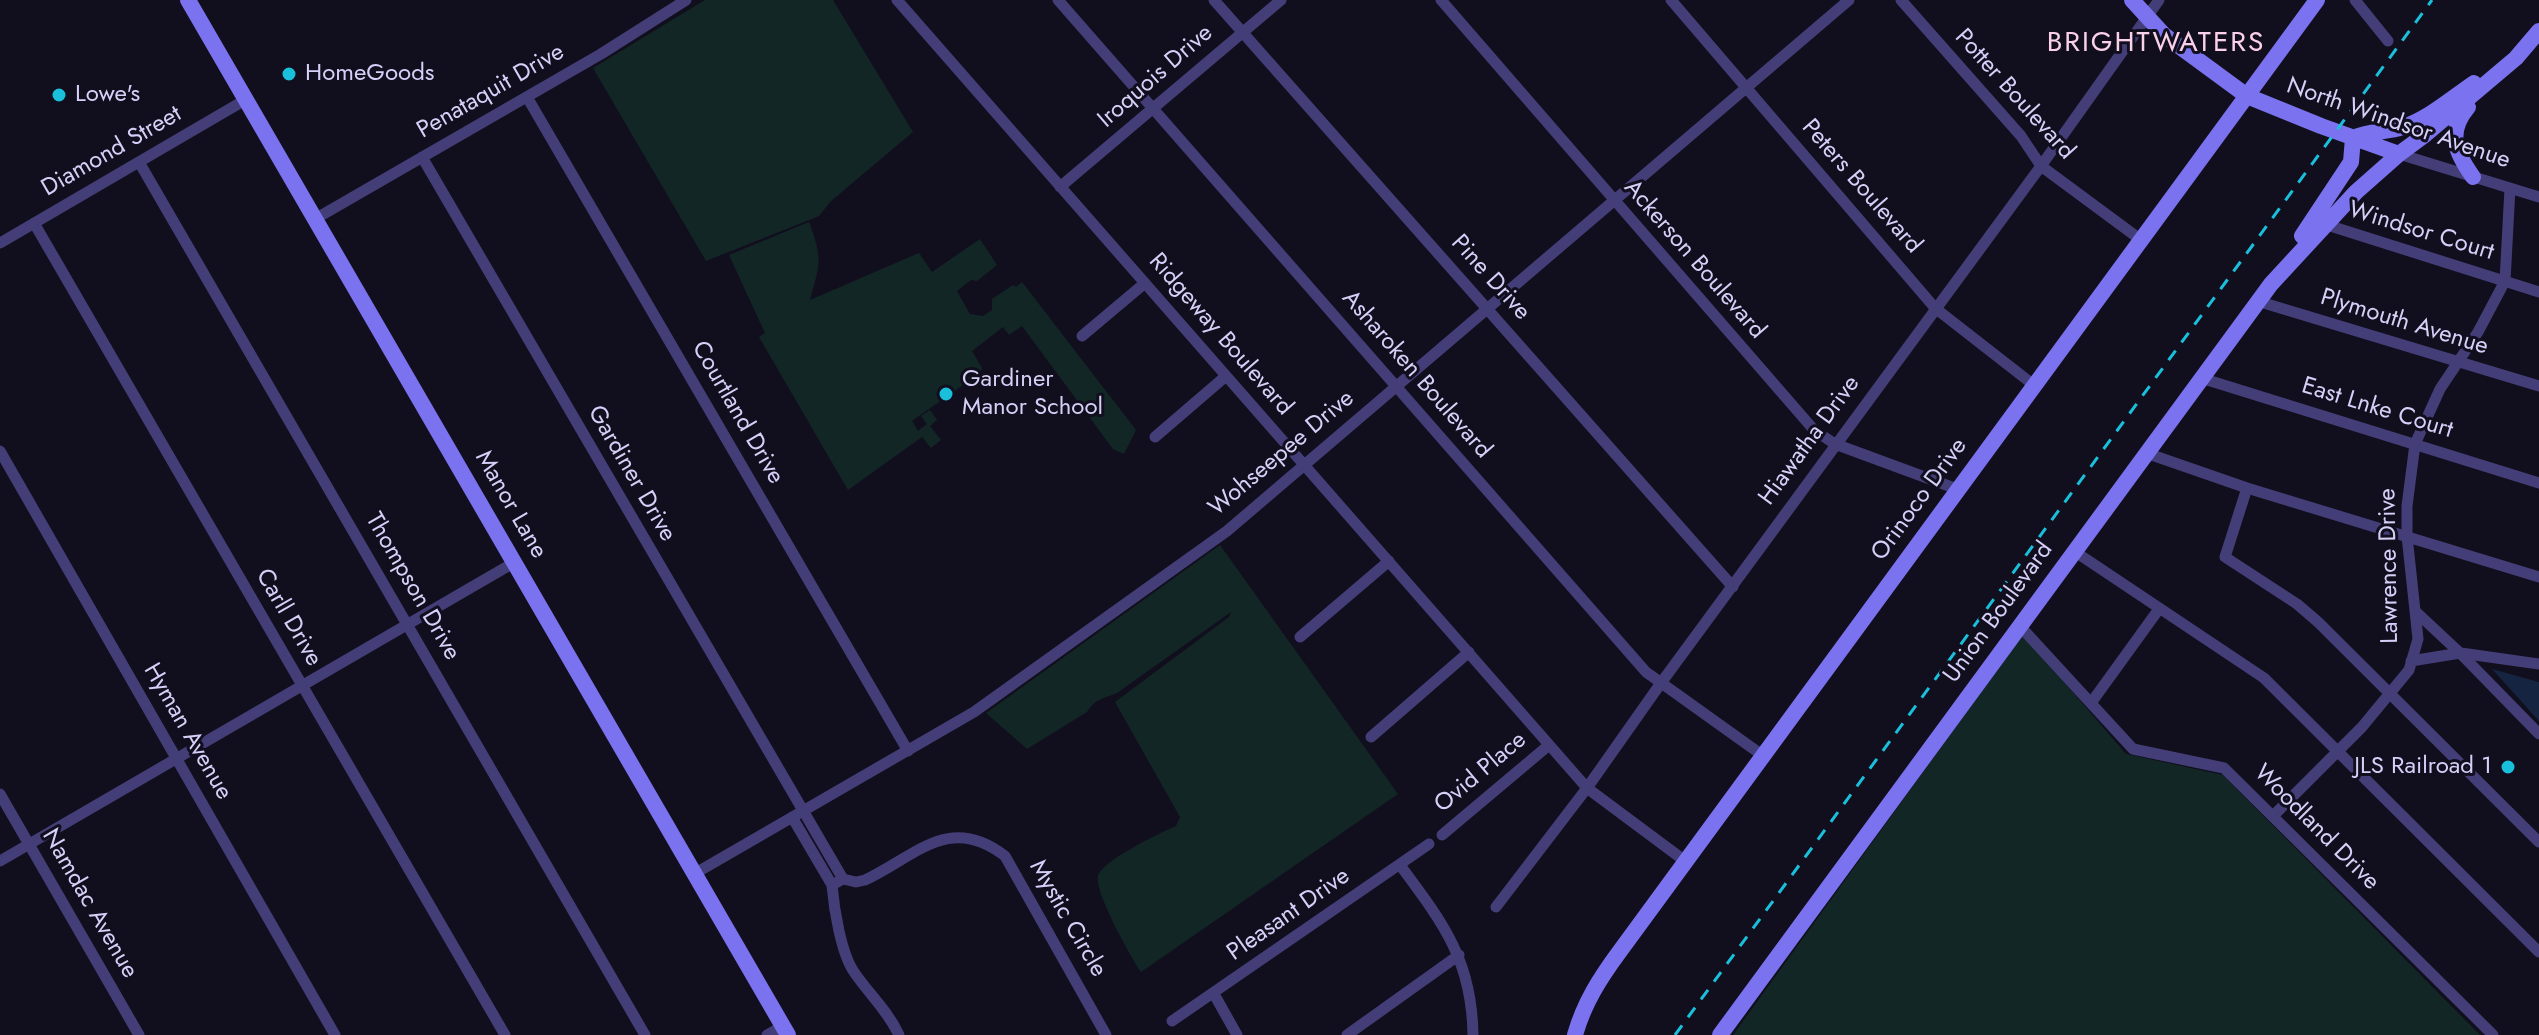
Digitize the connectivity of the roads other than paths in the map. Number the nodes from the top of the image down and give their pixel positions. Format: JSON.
{"nodes":[{"id":1,"x":188,"y":0,"type":"edge"},
{"id":2,"x":686,"y":0,"type":"edge"},
{"id":3,"x":897,"y":0,"type":"edge"},
{"id":4,"x":1058,"y":0,"type":"edge"},
{"id":5,"x":1214,"y":0,"type":"edge"},
{"id":6,"x":1281,"y":0,"type":"edge"},
{"id":7,"x":1441,"y":0,"type":"edge"},
{"id":8,"x":1671,"y":0,"type":"edge"},
{"id":9,"x":1849,"y":0,"type":"edge"},
{"id":10,"x":1901,"y":0,"type":"edge"},
{"id":11,"x":2132,"y":0,"type":"edge"},
{"id":12,"x":2159,"y":0,"type":"edge"},
{"id":13,"x":2317,"y":0,"type":"edge"},
{"id":14,"x":2355,"y":0,"type":"edge"},
{"id":15,"x":2146,"y":16,"type":"junction"},
{"id":16,"x":1242,"y":33,"type":"junction"},
{"id":17,"x":2536,"y":40,"type":"edge"},
{"id":18,"x":2388,"y":41,"type":"dead end"},
{"id":19,"x":2516,"y":58,"type":"junction"},
{"id":20,"x":2495,"y":75,"type":"junction"},
{"id":21,"x":1747,"y":87,"type":"junction"},
{"id":22,"x":2247,"y":96,"type":"junction"},
{"id":23,"x":527,"y":97,"type":"junction"},
{"id":24,"x":245,"y":100,"type":"junction"},
{"id":25,"x":1153,"y":109,"type":"junction"},
{"id":26,"x":2353,"y":138,"type":"junction"},
{"id":27,"x":2399,"y":154,"type":"junction"},
{"id":28,"x":422,"y":157,"type":"junction"},
{"id":29,"x":139,"y":162,"type":"junction"},
{"id":30,"x":2041,"y":166,"type":"junction"},
{"id":31,"x":2473,"y":177,"type":"junction"},
{"id":32,"x":1060,"y":187,"type":"junction"},
{"id":33,"x":2510,"y":188,"type":"junction"},
{"id":34,"x":2539,"y":197,"type":"edge"},
{"id":35,"x":1614,"y":202,"type":"junction"},
{"id":36,"x":315,"y":219,"type":"junction"},
{"id":37,"x":34,"y":223,"type":"junction"},
{"id":38,"x":2324,"y":224,"type":"junction"},
{"id":39,"x":2141,"y":240,"type":"junction"},
{"id":40,"x":0,"y":243,"type":"edge"},
{"id":41,"x":2505,"y":281,"type":"junction"},
{"id":42,"x":1145,"y":283,"type":"junction"},
{"id":43,"x":2271,"y":284,"type":"junction"},
{"id":44,"x":2539,"y":292,"type":"edge"},
{"id":45,"x":2257,"y":301,"type":"junction"},
{"id":46,"x":1935,"y":308,"type":"junction"},
{"id":47,"x":1488,"y":309,"type":"junction"},
{"id":48,"x":1082,"y":336,"type":"dead end"},
{"id":49,"x":2457,"y":361,"type":"junction"},
{"id":50,"x":1226,"y":376,"type":"junction"},
{"id":51,"x":2201,"y":378,"type":"junction"},
{"id":52,"x":2035,"y":386,"type":"junction"},
{"id":53,"x":2539,"y":386,"type":"edge"},
{"id":54,"x":1397,"y":387,"type":"junction"},
{"id":55,"x":1155,"y":437,"type":"dead end"},
{"id":56,"x":1835,"y":444,"type":"junction"},
{"id":57,"x":2415,"y":444,"type":"junction"},
{"id":58,"x":0,"y":451,"type":"edge"},
{"id":59,"x":2146,"y":453,"type":"junction"},
{"id":60,"x":1305,"y":464,"type":"junction"},
{"id":61,"x":2539,"y":483,"type":"edge"},
{"id":62,"x":2247,"y":488,"type":"junction"},
{"id":63,"x":1957,"y":489,"type":"junction"},
{"id":64,"x":2407,"y":536,"type":"junction"},
{"id":65,"x":2074,"y":551,"type":"junction"},
{"id":66,"x":1389,"y":561,"type":"junction"},
{"id":67,"x":515,"y":562,"type":"junction"},
{"id":68,"x":2539,"y":577,"type":"edge"},
{"id":69,"x":1733,"y":587,"type":"junction"},
{"id":70,"x":2159,"y":609,"type":"junction"},
{"id":71,"x":2415,"y":611,"type":"junction"},
{"id":72,"x":408,"y":625,"type":"junction"},
{"id":73,"x":2019,"y":625,"type":"junction"},
{"id":74,"x":1300,"y":637,"type":"dead end"},
{"id":75,"x":1469,"y":652,"type":"junction"},
{"id":76,"x":2460,"y":653,"type":"junction"},
{"id":77,"x":2411,"y":661,"type":"junction"},
{"id":78,"x":2539,"y":664,"type":"edge"},
{"id":79,"x":1661,"y":683,"type":"junction"},
{"id":80,"x":303,"y":687,"type":"junction"},
{"id":81,"x":2391,"y":694,"type":"junction"},
{"id":82,"x":2091,"y":703,"type":"junction"},
{"id":83,"x":2539,"y":734,"type":"edge"},
{"id":84,"x":1371,"y":737,"type":"dead end"},
{"id":85,"x":1549,"y":745,"type":"junction"},
{"id":86,"x":908,"y":751,"type":"junction"},
{"id":87,"x":2338,"y":752,"type":"junction"},
{"id":88,"x":1762,"y":755,"type":"junction"},
{"id":89,"x":178,"y":758,"type":"junction"},
{"id":90,"x":1587,"y":788,"type":"junction"},
{"id":91,"x":0,"y":794,"type":"edge"},
{"id":92,"x":797,"y":815,"type":"junction"},
{"id":93,"x":2273,"y":816,"type":"junction"},
{"id":94,"x":1442,"y":835,"type":"dead end"},
{"id":95,"x":2539,"y":842,"type":"edge"},
{"id":96,"x":29,"y":844,"type":"junction"},
{"id":97,"x":1429,"y":844,"type":"dead end"},
{"id":98,"x":0,"y":861,"type":"edge"},
{"id":99,"x":1685,"y":861,"type":"junction"},
{"id":100,"x":1400,"y":865,"type":"junction"},
{"id":101,"x":694,"y":874,"type":"junction"},
{"id":102,"x":837,"y":882,"type":"junction"},
{"id":103,"x":1496,"y":907,"type":"dead end"},
{"id":104,"x":2539,"y":952,"type":"edge"},
{"id":105,"x":1459,"y":955,"type":"junction"},
{"id":106,"x":1214,"y":994,"type":"junction"},
{"id":107,"x":1172,"y":1021,"type":"dead end"},
{"id":108,"x":785,"y":1030,"type":"edge"},
{"id":109,"x":139,"y":1035,"type":"edge"},
{"id":110,"x":335,"y":1035,"type":"edge"},
{"id":111,"x":505,"y":1035,"type":"edge"},
{"id":112,"x":645,"y":1035,"type":"edge"},
{"id":113,"x":767,"y":1035,"type":"edge"},
{"id":114,"x":899,"y":1035,"type":"edge"},
{"id":115,"x":1106,"y":1035,"type":"edge"},
{"id":116,"x":1237,"y":1035,"type":"edge"},
{"id":117,"x":1347,"y":1035,"type":"edge"},
{"id":118,"x":1473,"y":1035,"type":"edge"},
{"id":119,"x":1575,"y":1035,"type":"edge"},
{"id":120,"x":1720,"y":1035,"type":"edge"},
{"id":121,"x":2493,"y":1035,"type":"edge"}],
"edges":[{"from":1,"to":24,"type":"street","name":"Manor Lane"},
{"from":2,"to":23,"type":"street","name":"Penataquit Drive"},
{"from":3,"to":32,"type":"street","name":"Ridgeway Boulevard"},
{"from":4,"to":25,"type":"street","name":"Asharoken Boulevard"},
{"from":5,"to":16,"type":"street","name":"Pine Drive"},
{"from":6,"to":16,"type":"street","name":"Iroquois Drive"},
{"from":7,"to":35,"type":"street","name":"Ackerson Boulevard"},
{"from":8,"to":21,"type":"street","name":"Peters Boulevard"},
{"from":9,"to":21,"type":"street","name":"Wohseepee Drive"},
{"from":10,"to":30,"type":"street","name":"Potter Boulevard"},
{"from":11,"to":15,"type":"street","name":"North Windsor Avenue"},
{"from":12,"to":15,"type":"street","name":"Hiawatha Drive"},
{"from":13,"to":22,"type":"street","name":"Orinoco Drive"},
{"from":14,"to":18,"type":"street"},
{"from":15,"to":22,"type":"street","name":"North Windsor Avenue"},
{"from":15,"to":30,"type":"street","name":"Hiawatha Drive"},
{"from":16,"to":25,"type":"street","name":"Iroquois Drive"},
{"from":16,"to":47,"type":"street","name":"Pine Drive"},
{"from":17,"to":19,"type":"street"},
{"from":19,"to":20,"type":"street"},
{"from":19,"to":26,"type":"street"},
{"from":20,"to":27,"type":"street"},
{"from":20,"to":31,"type":"street"},
{"from":21,"to":35,"type":"street","name":"Wohseepee Drive"},
{"from":21,"to":46,"type":"street","name":"Peters Boulevard"},
{"from":22,"to":26,"type":"street","name":"North Windsor Avenue"},
{"from":22,"to":39,"type":"street","name":"Orinoco Drive"},
{"from":23,"to":28,"type":"street","name":"Penataquit Drive"},
{"from":23,"to":86,"type":"street","name":"Courtland Drive"},
{"from":24,"to":29,"type":"street","name":"Diamond Street"},
{"from":24,"to":36,"type":"street","name":"Manor Lane"},
{"from":25,"to":32,"type":"street","name":"Iroquois Drive"},
{"from":25,"to":54,"type":"street","name":"Asharoken Boulevard"},
{"from":26,"to":27,"type":"street","name":"North Windsor Avenue"},
{"from":26,"to":43,"type":"street"},
{"from":27,"to":31,"type":"street","name":"North Windsor Avenue"},
{"from":27,"to":38,"type":"street","name":"Union Boulevard"},
{"from":28,"to":36,"type":"street","name":"Penataquit Drive"},
{"from":28,"to":92,"type":"street","name":"Gardiner Drive"},
{"from":29,"to":37,"type":"street","name":"Diamond Street"},
{"from":29,"to":72,"type":"street","name":"Thompson Drive"},
{"from":30,"to":39,"type":"street","name":"Potter Boulevard"},
{"from":30,"to":46,"type":"street","name":"Hiawatha Drive"},
{"from":31,"to":33,"type":"street","name":"North Windsor Avenue"},
{"from":32,"to":42,"type":"street","name":"Ridgeway Boulevard"},
{"from":33,"to":34,"type":"street","name":"North Windsor Avenue"},
{"from":33,"to":41,"type":"street","name":"Lawrence Drive"},
{"from":35,"to":47,"type":"street","name":"Wohseepee Drive"},
{"from":35,"to":56,"type":"street","name":"Ackerson Boulevard"},
{"from":36,"to":67,"type":"street","name":"Manor Lane"},
{"from":37,"to":40,"type":"street","name":"Diamond Street"},
{"from":37,"to":80,"type":"street","name":"Carll Drive"},
{"from":38,"to":41,"type":"street","name":"Windsor Court"},
{"from":38,"to":43,"type":"street","name":"Union Boulevard"},
{"from":39,"to":52,"type":"street","name":"Orinoco Drive"},
{"from":41,"to":44,"type":"street","name":"Windsor Court"},
{"from":41,"to":49,"type":"street","name":"Lawrence Drive"},
{"from":42,"to":48,"type":"street"},
{"from":42,"to":50,"type":"street","name":"Ridgeway Boulevard"},
{"from":43,"to":45,"type":"street","name":"Union Boulevard"},
{"from":45,"to":49,"type":"street","name":"Plymouth Avenue"},
{"from":45,"to":51,"type":"street","name":"Union Boulevard"},
{"from":46,"to":52,"type":"street","name":"Peters Boulevard"},
{"from":46,"to":56,"type":"street","name":"Hiawatha Drive"},
{"from":47,"to":54,"type":"street","name":"Wohseepee Drive"},
{"from":47,"to":69,"type":"street","name":"Pine Drive"},
{"from":49,"to":53,"type":"street","name":"Plymouth Avenue"},
{"from":49,"to":57,"type":"street","name":"Lawrence Drive"},
{"from":50,"to":55,"type":"street"},
{"from":50,"to":60,"type":"street","name":"Ridgeway Boulevard"},
{"from":51,"to":57,"type":"street","name":"East Lnke Court"},
{"from":51,"to":59,"type":"street","name":"Union Boulevard"},
{"from":52,"to":63,"type":"street","name":"Orinoco Drive"},
{"from":54,"to":60,"type":"street","name":"Wohseepee Drive"},
{"from":54,"to":79,"type":"street","name":"Asharoken Boulevard"},
{"from":56,"to":63,"type":"street","name":"Ackerson Boulevard"},
{"from":56,"to":69,"type":"street","name":"Hiawatha Drive"},
{"from":57,"to":61,"type":"street","name":"East Lnke Court"},
{"from":57,"to":64,"type":"street","name":"Lawrence Drive"},
{"from":58,"to":89,"type":"street","name":"Hyman Avenue"},
{"from":59,"to":62,"type":"street"},
{"from":59,"to":65,"type":"street","name":"Union Boulevard"},
{"from":60,"to":66,"type":"street","name":"Ridgeway Boulevard"},
{"from":60,"to":86,"type":"street","name":"Wohseepee Drive"},
{"from":62,"to":64,"type":"street"},
{"from":62,"to":81,"type":"street"},
{"from":63,"to":88,"type":"street","name":"Orinoco Drive"},
{"from":64,"to":68,"type":"street"},
{"from":64,"to":71,"type":"street","name":"Lawrence Drive"},
{"from":65,"to":70,"type":"street"},
{"from":65,"to":73,"type":"street","name":"Union Boulevard"},
{"from":66,"to":74,"type":"street"},
{"from":66,"to":75,"type":"street","name":"Ridgeway Boulevard"},
{"from":67,"to":72,"type":"street"},
{"from":67,"to":101,"type":"street","name":"Manor Lane"},
{"from":69,"to":79,"type":"street","name":"Hiawatha Drive"},
{"from":70,"to":82,"type":"street"},
{"from":70,"to":87,"type":"street"},
{"from":71,"to":76,"type":"street"},
{"from":71,"to":77,"type":"street","name":"Lawrence Drive"},
{"from":72,"to":80,"type":"street"},
{"from":72,"to":112,"type":"street","name":"Thompson Drive"},
{"from":73,"to":82,"type":"street","name":"Woodland Drive"},
{"from":73,"to":120,"type":"street","name":"Union Boulevard"},
{"from":75,"to":84,"type":"street"},
{"from":75,"to":85,"type":"street","name":"Ridgeway Boulevard"},
{"from":76,"to":77,"type":"street"},
{"from":76,"to":78,"type":"street"},
{"from":76,"to":83,"type":"street"},
{"from":77,"to":81,"type":"street","name":"Lawrence Drive"},
{"from":79,"to":88,"type":"street","name":"Asharoken Boulevard"},
{"from":79,"to":90,"type":"street","name":"Hiawatha Drive"},
{"from":80,"to":89,"type":"street"},
{"from":80,"to":111,"type":"street","name":"Carll Drive"},
{"from":81,"to":87,"type":"street","name":"Lawrence Drive"},
{"from":81,"to":95,"type":"street"},
{"from":82,"to":93,"type":"street","name":"Woodland Drive"},
{"from":85,"to":90,"type":"street","name":"Ridgeway Boulevard"},
{"from":85,"to":94,"type":"street","name":"Ovid Place"},
{"from":86,"to":92,"type":"street","name":"Wohseepee Drive"},
{"from":87,"to":93,"type":"street","name":"Lawrence Drive"},
{"from":87,"to":104,"type":"street"},
{"from":88,"to":99,"type":"street","name":"Orinoco Drive"},
{"from":89,"to":96,"type":"street"},
{"from":89,"to":110,"type":"street","name":"Hyman Avenue"},
{"from":90,"to":99,"type":"street","name":"Ridgeway Boulevard"},
{"from":90,"to":103,"type":"street","name":"Hiawatha Drive"},
{"from":91,"to":96,"type":"street","name":"Namdac Avenue"},
{"from":92,"to":101,"type":"street","name":"Wohseepee Drive"},
{"from":92,"to":102,"type":"street"},
{"from":93,"to":121,"type":"street","name":"Woodland Drive"},
{"from":96,"to":98,"type":"street"},
{"from":96,"to":109,"type":"street","name":"Namdac Avenue"},
{"from":97,"to":100,"type":"street","name":"Pleasant Drive"},
{"from":99,"to":119,"type":"street","name":"Orinoco Drive"},
{"from":100,"to":105,"type":"street"},
{"from":100,"to":106,"type":"street","name":"Pleasant Drive"},
{"from":101,"to":108,"type":"street","name":"Manor Lane"},
{"from":102,"to":114,"type":"street"},
{"from":102,"to":115,"type":"street","name":"Mystic Circle"},
{"from":105,"to":117,"type":"street"},
{"from":105,"to":118,"type":"street"},
{"from":106,"to":107,"type":"street","name":"Pleasant Drive"},
{"from":106,"to":116,"type":"street"},
{"from":108,"to":113,"type":"street"}]}
